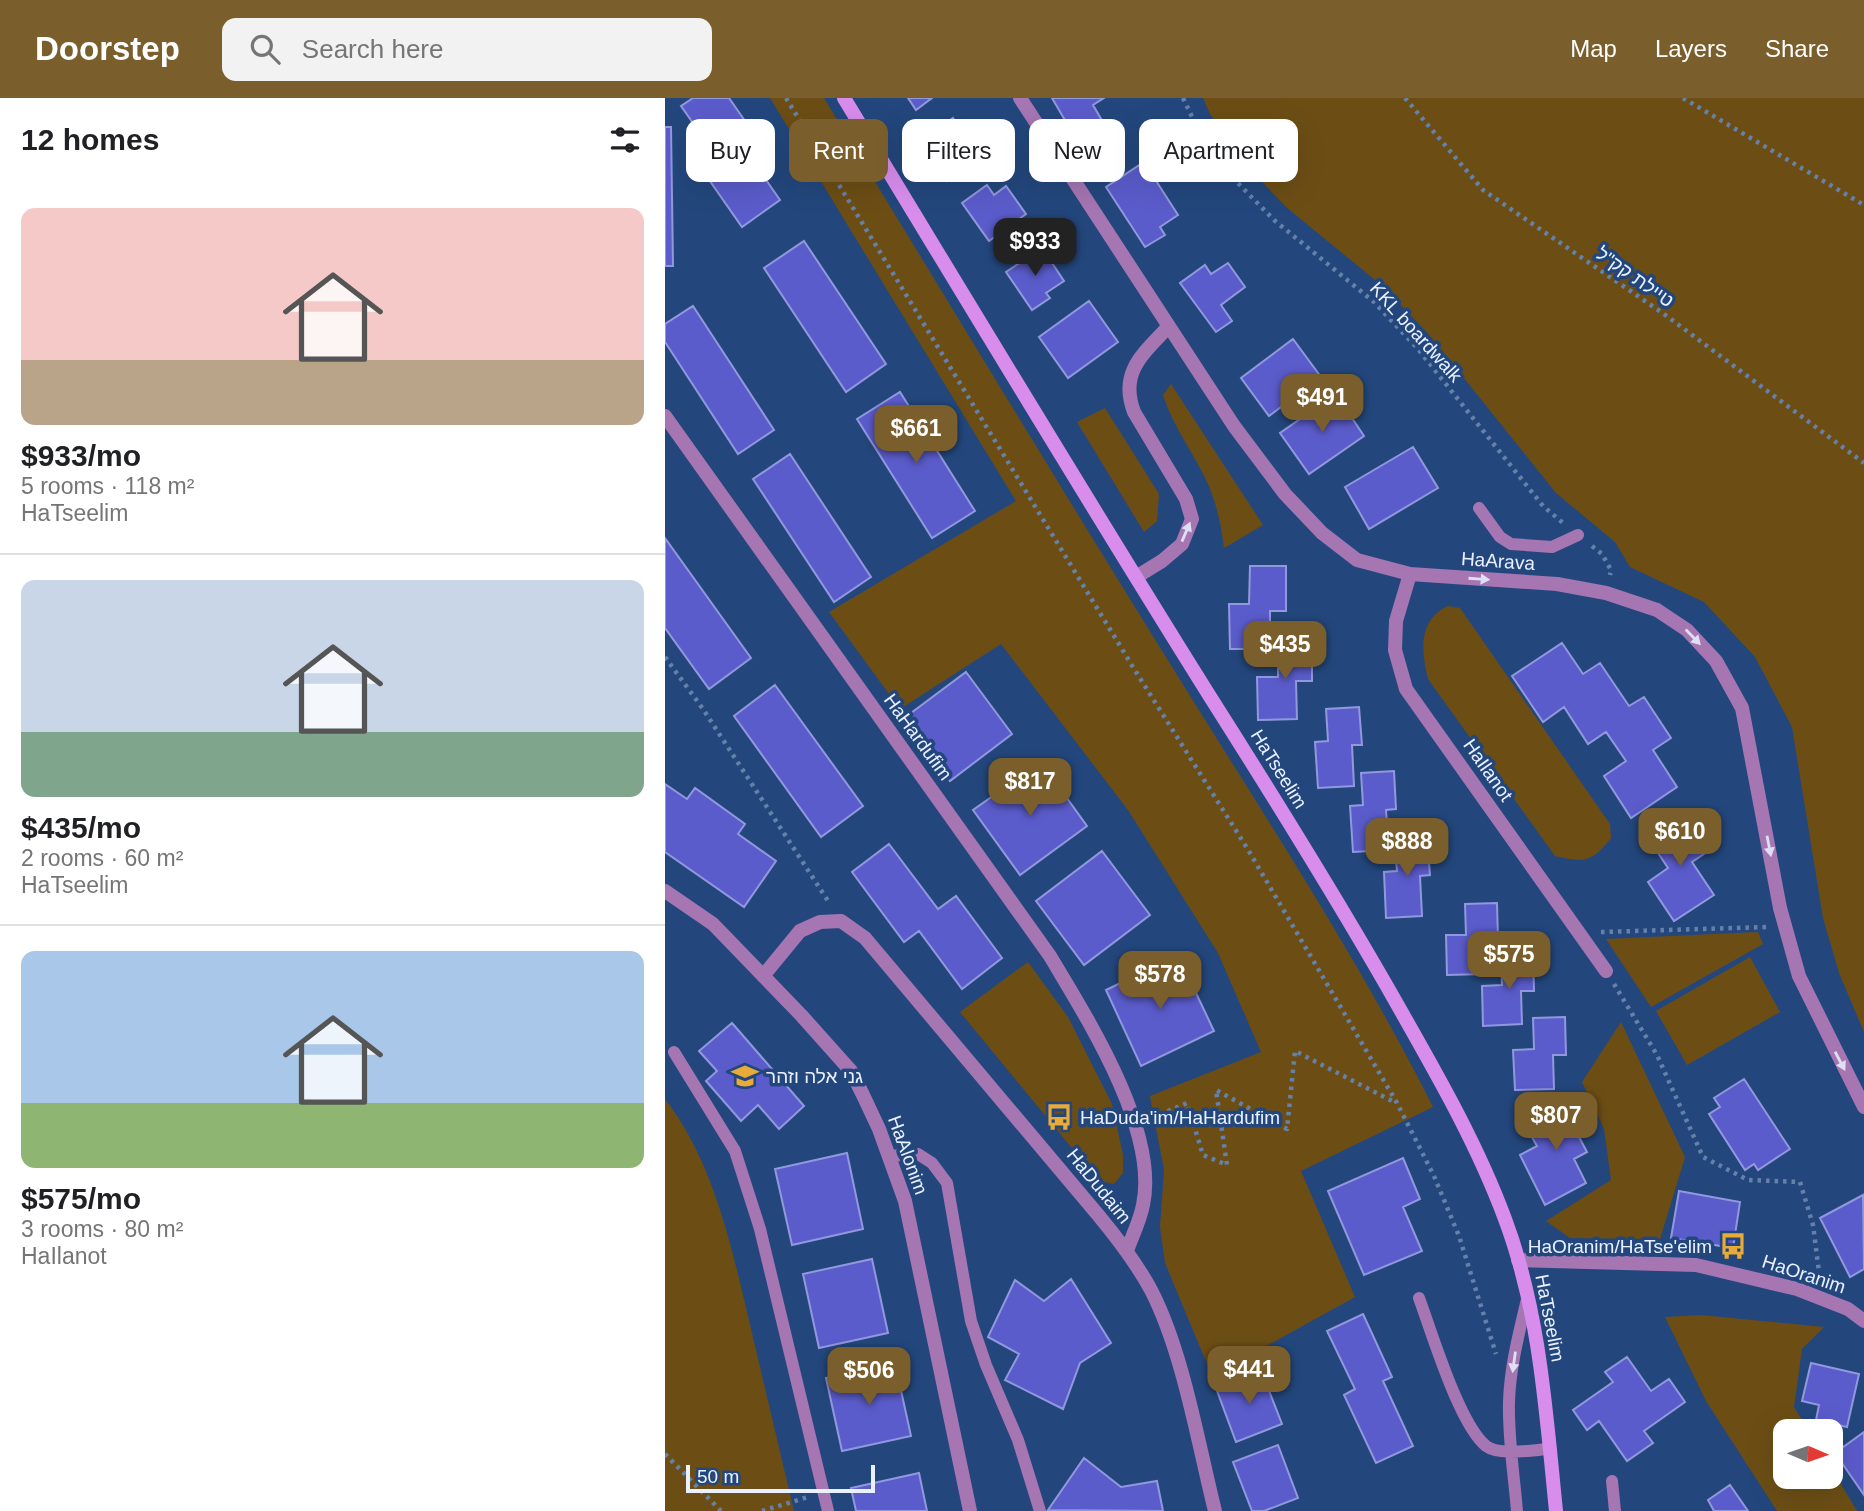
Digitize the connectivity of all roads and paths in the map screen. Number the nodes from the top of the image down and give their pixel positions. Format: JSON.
{"nodes":[{"id":1,"x":786,"y":98,"type":"edge"},
{"id":2,"x":844,"y":98,"type":"edge"},
{"id":3,"x":1020,"y":98,"type":"edge"},
{"id":4,"x":1183,"y":98,"type":"edge"},
{"id":5,"x":1405,"y":98,"type":"edge"},
{"id":6,"x":1683,"y":98,"type":"edge"},
{"id":7,"x":1864,"y":205,"type":"edge"},
{"id":8,"x":1168,"y":327,"type":"junction"},
{"id":9,"x":665,"y":416,"type":"edge"},
{"id":10,"x":1864,"y":463,"type":"edge"},
{"id":11,"x":1479,"y":508,"type":"dead end"},
{"id":12,"x":1578,"y":535,"type":"junction"},
{"id":13,"x":1411,"y":574,"type":"junction"},
{"id":14,"x":1136,"y":577,"type":"junction"},
{"id":15,"x":1606,"y":593,"type":"junction"},
{"id":16,"x":665,"y":657,"type":"edge"},
{"id":17,"x":665,"y":891,"type":"edge"},
{"id":18,"x":841,"y":922,"type":"junction"},
{"id":19,"x":1785,"y":926,"type":"junction"},
{"id":20,"x":1579,"y":933,"type":"junction"},
{"id":21,"x":1606,"y":971,"type":"joint"},
{"id":22,"x":763,"y":976,"type":"junction"},
{"id":23,"x":674,"y":1052,"type":"dead end"},
{"id":24,"x":1397,"y":1103,"type":"junction"},
{"id":25,"x":1864,"y":1107,"type":"edge"},
{"id":26,"x":1136,"y":1126,"type":"junction"},
{"id":27,"x":889,"y":1156,"type":"junction"},
{"id":28,"x":1127,"y":1251,"type":"junction"},
{"id":29,"x":1518,"y":1260,"type":"junction"},
{"id":30,"x":1819,"y":1261,"type":"dead end"},
{"id":31,"x":1528,"y":1296,"type":"junction"},
{"id":32,"x":1419,"y":1298,"type":"dead end"},
{"id":33,"x":1864,"y":1321,"type":"edge"},
{"id":34,"x":1498,"y":1361,"type":"dead end"},
{"id":35,"x":1549,"y":1449,"type":"junction"},
{"id":36,"x":1511,"y":1452,"type":"junction"},
{"id":37,"x":665,"y":1454,"type":"edge"},
{"id":38,"x":1612,"y":1480,"type":"dead end"},
{"id":39,"x":824,"y":1492,"type":"junction"},
{"id":40,"x":722,"y":1511,"type":"edge"},
{"id":41,"x":762,"y":1511,"type":"edge"},
{"id":42,"x":828,"y":1511,"type":"edge"},
{"id":43,"x":970,"y":1511,"type":"edge"},
{"id":44,"x":1040,"y":1511,"type":"edge"},
{"id":45,"x":1215,"y":1511,"type":"edge"},
{"id":46,"x":1517,"y":1511,"type":"edge"},
{"id":47,"x":1556,"y":1511,"type":"edge"},
{"id":48,"x":1615,"y":1511,"type":"edge"}],
"edges":[{"from":1,"to":24,"type":"path"},
{"from":2,"to":14,"type":"street","name":"HaTseelim"},
{"from":3,"to":8,"type":"street","name":"HaArava"},
{"from":4,"to":12,"type":"path","name":"KKL boardwalk"},
{"from":5,"to":10,"type":"path","name":"טיילת קק\"ל"},
{"from":6,"to":7,"type":"path"},
{"from":8,"to":13,"type":"street","name":"HaArava"},
{"from":14,"to":8,"type":"street","one_way":true},
{"from":9,"to":26,"type":"street","name":"HaHardufim"},
{"from":11,"to":12,"type":"lane"},
{"from":12,"to":15,"type":"path","name":"KKL boardwalk"},
{"from":13,"to":15,"type":"street","name":"HaArava","one_way":true},
{"from":13,"to":20,"type":"street","name":"HaIlanot"},
{"from":14,"to":29,"type":"street","name":"HaTseelim"},
{"from":15,"to":19,"type":"street","name":"HaArava","one_way":true},
{"from":16,"to":18,"type":"path"},
{"from":17,"to":22,"type":"street","name":"HaAlonim"},
{"from":18,"to":22,"type":"street"},
{"from":18,"to":28,"type":"street","name":"HaDudaim"},
{"from":19,"to":20,"type":"path"},
{"from":19,"to":25,"type":"street","name":"HaArava","one_way":true},
{"from":20,"to":21,"type":"street","name":"HaIlanot"},
{"from":21,"to":30,"type":"path"},
{"from":22,"to":27,"type":"street","name":"HaAlonim"},
{"from":23,"to":39,"type":"lane"},
{"from":24,"to":26,"type":"path"},
{"from":24,"to":34,"type":"path"},
{"from":26,"to":28,"type":"street","name":"HaHardufim"},
{"from":27,"to":43,"type":"street","name":"HaAlonim"},
{"from":27,"to":44,"type":"lane"},
{"from":28,"to":45,"type":"street","name":"HaDudaim"},
{"from":29,"to":31,"type":"street","name":"HaTseelim"},
{"from":29,"to":33,"type":"street","name":"HaOranim"},
{"from":31,"to":35,"type":"street","name":"HaTseelim"},
{"from":31,"to":36,"type":"lane","one_way":true},
{"from":32,"to":36,"type":"lane"},
{"from":35,"to":36,"type":"lane"},
{"from":35,"to":47,"type":"street","name":"HaTseelim"},
{"from":36,"to":46,"type":"lane"},
{"from":37,"to":40,"type":"path"},
{"from":38,"to":48,"type":"lane"},
{"from":39,"to":41,"type":"path"},
{"from":39,"to":42,"type":"lane"}]}
